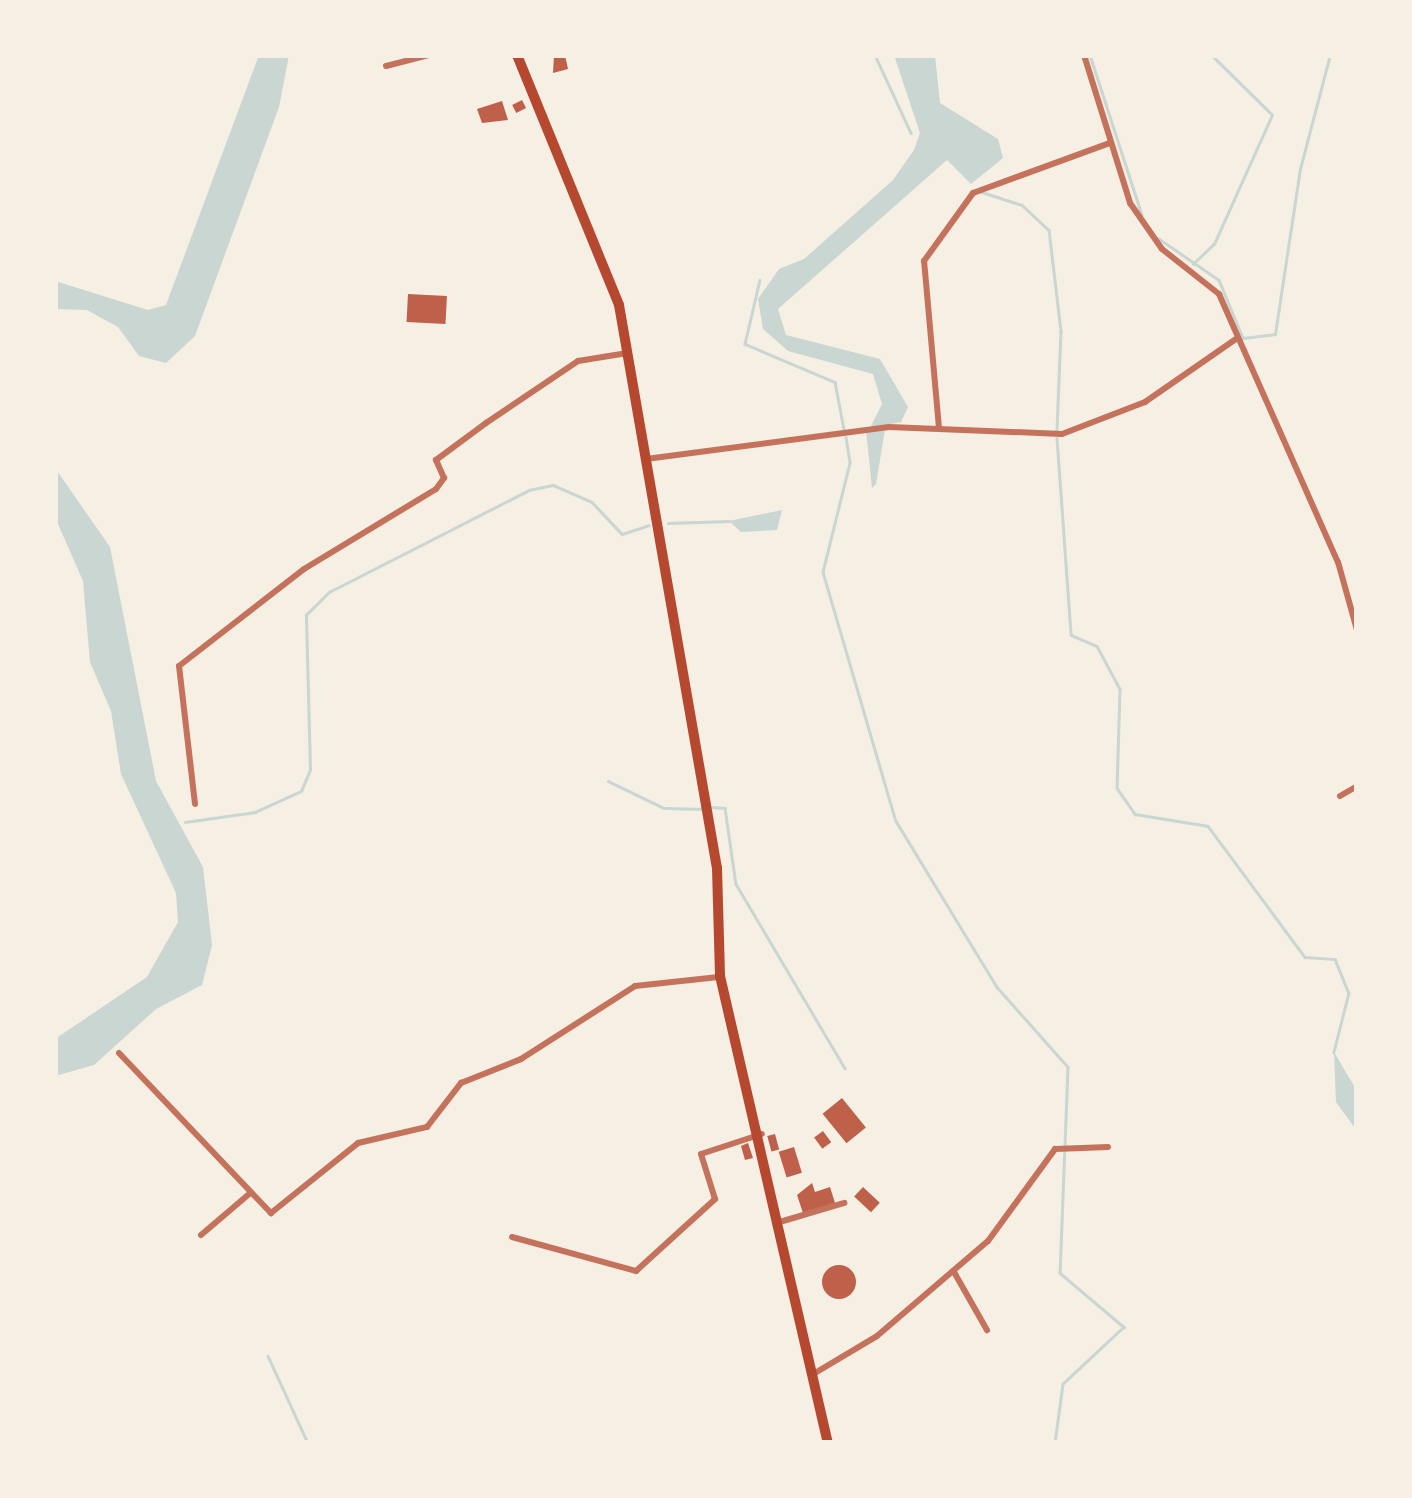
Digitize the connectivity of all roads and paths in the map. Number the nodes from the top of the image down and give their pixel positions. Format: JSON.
{"nodes":[{"id":1,"x":429,"y":55,"type":"edge"},
{"id":2,"x":517,"y":55,"type":"edge"},
{"id":3,"x":1084,"y":55,"type":"edge"},
{"id":4,"x":386,"y":66,"type":"dead end"},
{"id":5,"x":1110,"y":143,"type":"junction"},
{"id":6,"x":1236,"y":339,"type":"junction"},
{"id":7,"x":629,"y":352,"type":"junction"},
{"id":8,"x":940,"y":428,"type":"junction"},
{"id":9,"x":646,"y":459,"type":"junction"},
{"id":10,"x":1357,"y":630,"type":"edge"},
{"id":11,"x":1357,"y":786,"type":"edge"},
{"id":12,"x":1340,"y":796,"type":"dead end"},
{"id":13,"x":195,"y":804,"type":"dead end"},
{"id":14,"x":720,"y":976,"type":"junction"},
{"id":15,"x":119,"y":1053,"type":"dead end"},
{"id":16,"x":762,"y":1134,"type":"junction"},
{"id":17,"x":1108,"y":1147,"type":"dead end"},
{"id":18,"x":248,"y":1195,"type":"junction"},
{"id":19,"x":844,"y":1203,"type":"dead end"},
{"id":20,"x":783,"y":1221,"type":"junction"},
{"id":21,"x":201,"y":1235,"type":"dead end"},
{"id":22,"x":512,"y":1237,"type":"dead end"},
{"id":23,"x":954,"y":1272,"type":"junction"},
{"id":24,"x":987,"y":1330,"type":"dead end"},
{"id":25,"x":816,"y":1373,"type":"junction"},
{"id":26,"x":828,"y":1443,"type":"edge"}],
"edges":[{"from":1,"to":4,"type":"street"},
{"from":2,"to":7,"type":"highway"},
{"from":3,"to":5,"type":"street"},
{"from":5,"to":6,"type":"street"},
{"from":5,"to":8,"type":"street"},
{"from":6,"to":8,"type":"street"},
{"from":6,"to":10,"type":"street"},
{"from":7,"to":9,"type":"highway"},
{"from":7,"to":13,"type":"street"},
{"from":8,"to":9,"type":"street"},
{"from":9,"to":14,"type":"highway"},
{"from":11,"to":12,"type":"street"},
{"from":14,"to":16,"type":"highway"},
{"from":14,"to":18,"type":"street"},
{"from":15,"to":18,"type":"street"},
{"from":16,"to":20,"type":"highway"},
{"from":16,"to":22,"type":"street"},
{"from":17,"to":23,"type":"street"},
{"from":18,"to":21,"type":"street"},
{"from":19,"to":20,"type":"street"},
{"from":20,"to":25,"type":"highway"},
{"from":23,"to":24,"type":"street"},
{"from":23,"to":25,"type":"street"},
{"from":25,"to":26,"type":"highway"}]}
